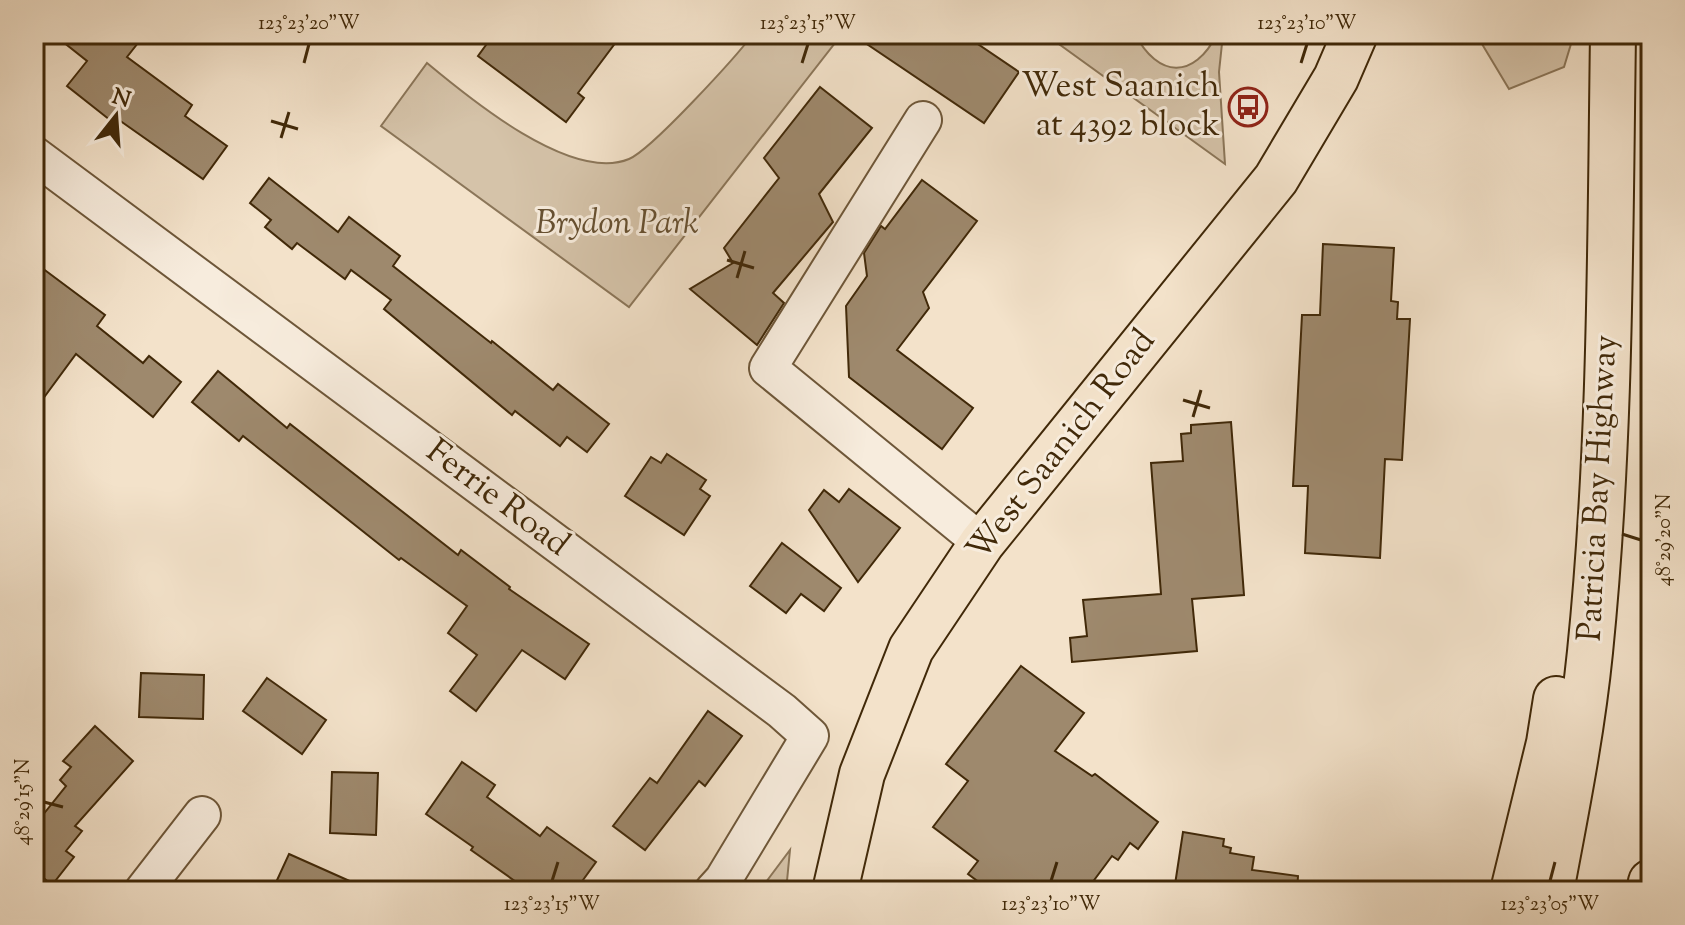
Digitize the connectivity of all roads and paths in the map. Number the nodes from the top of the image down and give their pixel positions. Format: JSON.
{"nodes":[{"id":1,"x":1355,"y":34,"type":"edge"},
{"id":2,"x":1613,"y":34,"type":"edge"},
{"id":3,"x":923,"y":120,"type":"dead end"},
{"id":4,"x":34,"y":155,"type":"edge"},
{"id":5,"x":1609,"y":378,"type":"junction"},
{"id":6,"x":982,"y":543,"type":"junction"},
{"id":7,"x":202,"y":815,"type":"dead end"},
{"id":8,"x":1651,"y":882,"type":"edge"},
{"id":9,"x":143,"y":891,"type":"edge"},
{"id":10,"x":713,"y":891,"type":"edge"},
{"id":11,"x":835,"y":891,"type":"edge"},
{"id":12,"x":1513,"y":891,"type":"edge"},
{"id":13,"x":1551,"y":891,"type":"edge"},
{"id":14,"x":1649,"y":891,"type":"edge"}],
"edges":[{"from":1,"to":6,"type":"main road","name":"West Saanich Road"},
{"from":2,"to":5,"type":"main road","name":"Patricia Bay Highway"},
{"from":3,"to":6,"type":"street"},
{"from":4,"to":10,"type":"street","name":"Ferrie Road"},
{"from":5,"to":12,"type":"main road"},
{"from":5,"to":13,"type":"main road","name":"Patricia Bay Highway"},
{"from":6,"to":11,"type":"main road","name":"West Saanich Road"},
{"from":7,"to":9,"type":"street"},
{"from":8,"to":14,"type":"main road"}]}
